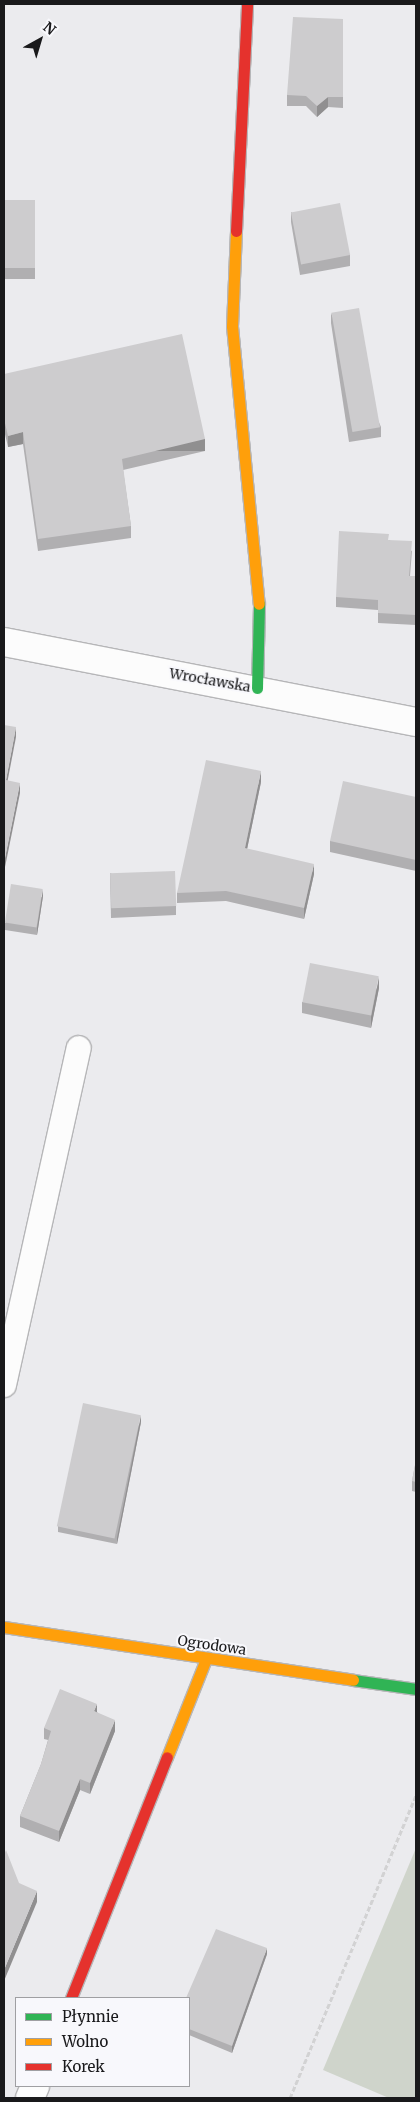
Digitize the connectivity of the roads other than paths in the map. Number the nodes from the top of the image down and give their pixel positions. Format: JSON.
{"nodes":[{"id":1,"x":247,"y":4,"type":"edge"},
{"id":2,"x":4,"y":642,"type":"edge"},
{"id":3,"x":257,"y":688,"type":"junction"},
{"id":4,"x":416,"y":722,"type":"edge"},
{"id":5,"x":79,"y":1048,"type":"dead end"},
{"id":6,"x":4,"y":1385,"type":"edge"},
{"id":7,"x":4,"y":1627,"type":"edge"},
{"id":8,"x":206,"y":1659,"type":"junction"},
{"id":9,"x":416,"y":1688,"type":"edge"},
{"id":10,"x":71,"y":1997,"type":"edge"}],
"edges":[{"from":1,"to":3,"type":"street"},
{"from":2,"to":3,"type":"street","name":"Wrocławska"},
{"from":3,"to":4,"type":"street","name":"Wrocławska"},
{"from":5,"to":6,"type":"lane"},
{"from":7,"to":8,"type":"street","name":"Ogrodowa"},
{"from":8,"to":9,"type":"street","name":"Ogrodowa"},
{"from":8,"to":10,"type":"street"}]}
